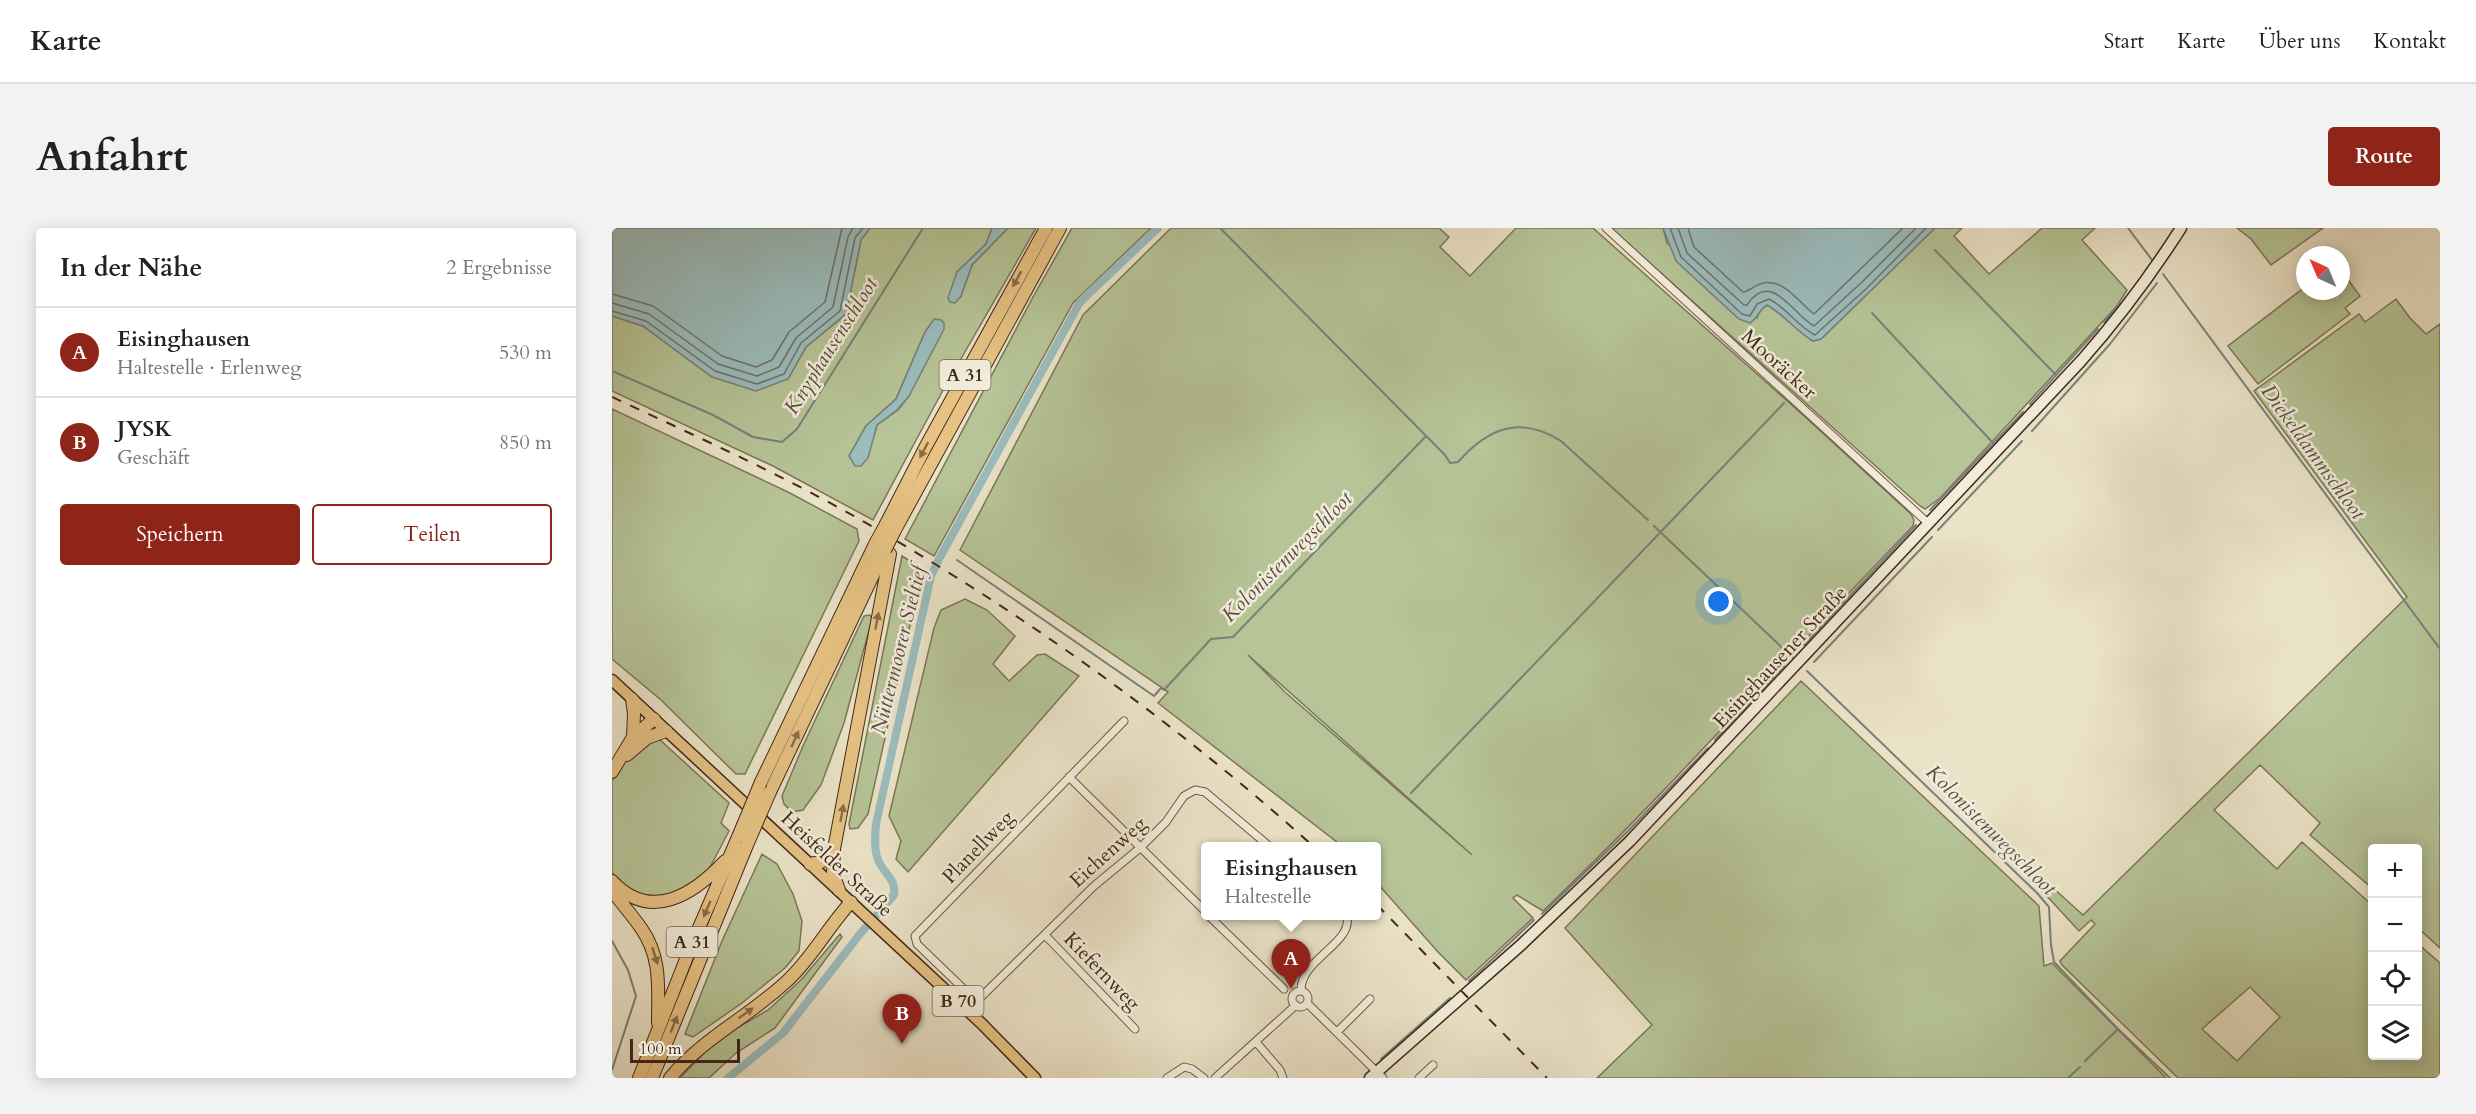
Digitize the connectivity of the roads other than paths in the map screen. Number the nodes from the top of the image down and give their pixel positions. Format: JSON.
{"nodes":[{"id":1,"x":1046,"y":228,"type":"edge"},
{"id":2,"x":1060,"y":228,"type":"edge"},
{"id":3,"x":1606,"y":228,"type":"edge"},
{"id":4,"x":2181,"y":228,"type":"edge"},
{"id":5,"x":1929,"y":524,"type":"junction"},
{"id":6,"x":887,"y":540,"type":"junction"},
{"id":7,"x":612,"y":680,"type":"edge"},
{"id":8,"x":632,"y":699,"type":"junction"},
{"id":9,"x":654,"y":719,"type":"junction"},
{"id":10,"x":1124,"y":721,"type":"dead end"},
{"id":11,"x":666,"y":731,"type":"junction"},
{"id":12,"x":633,"y":737,"type":"junction"},
{"id":13,"x":615,"y":768,"type":"edge"},
{"id":14,"x":1070,"y":777,"type":"junction"},
{"id":15,"x":743,"y":841,"type":"junction"},
{"id":16,"x":1264,"y":842,"type":"edge"},
{"id":17,"x":1140,"y":848,"type":"junction"},
{"id":18,"x":834,"y":849,"type":"junction"},
{"id":19,"x":730,"y":855,"type":"junction"},
{"id":20,"x":810,"y":864,"type":"junction"},
{"id":21,"x":612,"y":881,"type":"edge"},
{"id":22,"x":612,"y":890,"type":"edge"},
{"id":23,"x":839,"y":890,"type":"junction"},
{"id":24,"x":851,"y":902,"type":"junction"},
{"id":25,"x":1201,"y":907,"type":"edge"},
{"id":26,"x":1214,"y":920,"type":"edge"},
{"id":27,"x":1347,"y":920,"type":"edge"},
{"id":28,"x":1044,"y":935,"type":"junction"},
{"id":29,"x":1284,"y":989,"type":"dead end"},
{"id":30,"x":1301,"y":991,"type":"junction"},
{"id":31,"x":971,"y":996,"type":"joint"},
{"id":32,"x":1370,"y":999,"type":"dead end"},
{"id":33,"x":1306,"y":1003,"type":"junction"},
{"id":34,"x":1296,"y":1005,"type":"junction"},
{"id":35,"x":1135,"y":1029,"type":"dead end"},
{"id":36,"x":658,"y":1030,"type":"junction"},
{"id":37,"x":1337,"y":1032,"type":"junction"},
{"id":38,"x":1256,"y":1042,"type":"junction"},
{"id":39,"x":1433,"y":1065,"type":"dead end"},
{"id":40,"x":1376,"y":1076,"type":"edge"},
{"id":41,"x":639,"y":1078,"type":"edge"},
{"id":42,"x":652,"y":1078,"type":"edge"},
{"id":43,"x":670,"y":1078,"type":"edge"},
{"id":44,"x":1035,"y":1078,"type":"edge"},
{"id":45,"x":1167,"y":1078,"type":"edge"},
{"id":46,"x":1204,"y":1078,"type":"edge"},
{"id":47,"x":1215,"y":1078,"type":"edge"},
{"id":48,"x":1283,"y":1078,"type":"edge"},
{"id":49,"x":1419,"y":1078,"type":"edge"}],
"edges":[{"from":1,"to":6,"type":"highway","number":"A 31","one_way":true},
{"from":2,"to":6,"type":"highway","number":"A 31"},
{"from":3,"to":5,"type":"street","name":"Mooräcker"},
{"from":4,"to":5,"type":"street","name":"Eisinghausener Straße"},
{"from":5,"to":40,"type":"street","name":"Eisinghausener Straße"},
{"from":15,"to":6,"type":"highway","number":"A 31","one_way":true,"bridge":true},
{"from":6,"to":15,"type":"highway","number":"A 31","bridge":true},
{"from":18,"to":6,"type":"highway","one_way":true},
{"from":7,"to":8,"type":"main road","name":"Heisfelder Straße","number":"B 70"},
{"from":8,"to":9,"type":"main road","name":"Heisfelder Straße","number":"B 70"},
{"from":8,"to":12,"type":"highway"},
{"from":9,"to":11,"type":"main road","name":"Heisfelder Straße","number":"B 70"},
{"from":9,"to":12,"type":"highway"},
{"from":10,"to":14,"type":"street","name":"Planellweg"},
{"from":11,"to":13,"type":"highway"},
{"from":11,"to":20,"type":"main road","name":"Heisfelder Straße","number":"B 70"},
{"from":12,"to":13,"type":"highway"},
{"from":14,"to":17,"type":"street"},
{"from":14,"to":31,"type":"street","name":"Planellweg"},
{"from":15,"to":19,"type":"highway","number":"A 31"},
{"from":42,"to":15,"type":"highway","number":"A 31","one_way":true},
{"from":16,"to":17,"type":"street","name":"Eichenweg"},
{"from":17,"to":25,"type":"street"},
{"from":17,"to":28,"type":"street","name":"Eichenweg"},
{"from":18,"to":20,"type":"highway"},
{"from":18,"to":23,"type":"highway"},
{"from":19,"to":21,"type":"highway"},
{"from":19,"to":36,"type":"highway","number":"A 31","one_way":true},
{"from":20,"to":23,"type":"main road","name":"Heisfelder Straße","number":"B 70"},
{"from":22,"to":36,"type":"highway","one_way":true},
{"from":23,"to":24,"type":"main road","name":"Heisfelder Straße","number":"B 70"},
{"from":43,"to":24,"type":"highway","one_way":true},
{"from":24,"to":44,"type":"main road","name":"Heisfelder Straße","number":"B 70"},
{"from":26,"to":29,"type":"street"},
{"from":27,"to":30,"type":"street"},
{"from":28,"to":31,"type":"street","name":"Eichenweg"},
{"from":28,"to":35,"type":"street","name":"Kiefernweg"},
{"from":30,"to":33,"type":"street"},
{"from":30,"to":34,"type":"street"},
{"from":32,"to":37,"type":"street"},
{"from":33,"to":34,"type":"street"},
{"from":33,"to":37,"type":"street"},
{"from":34,"to":38,"type":"street"},
{"from":36,"to":41,"type":"highway","number":"A 31"},
{"from":37,"to":40,"type":"street"},
{"from":38,"to":47,"type":"street"},
{"from":38,"to":48,"type":"street"},
{"from":39,"to":49,"type":"street"},
{"from":45,"to":46,"type":"street"}]}
